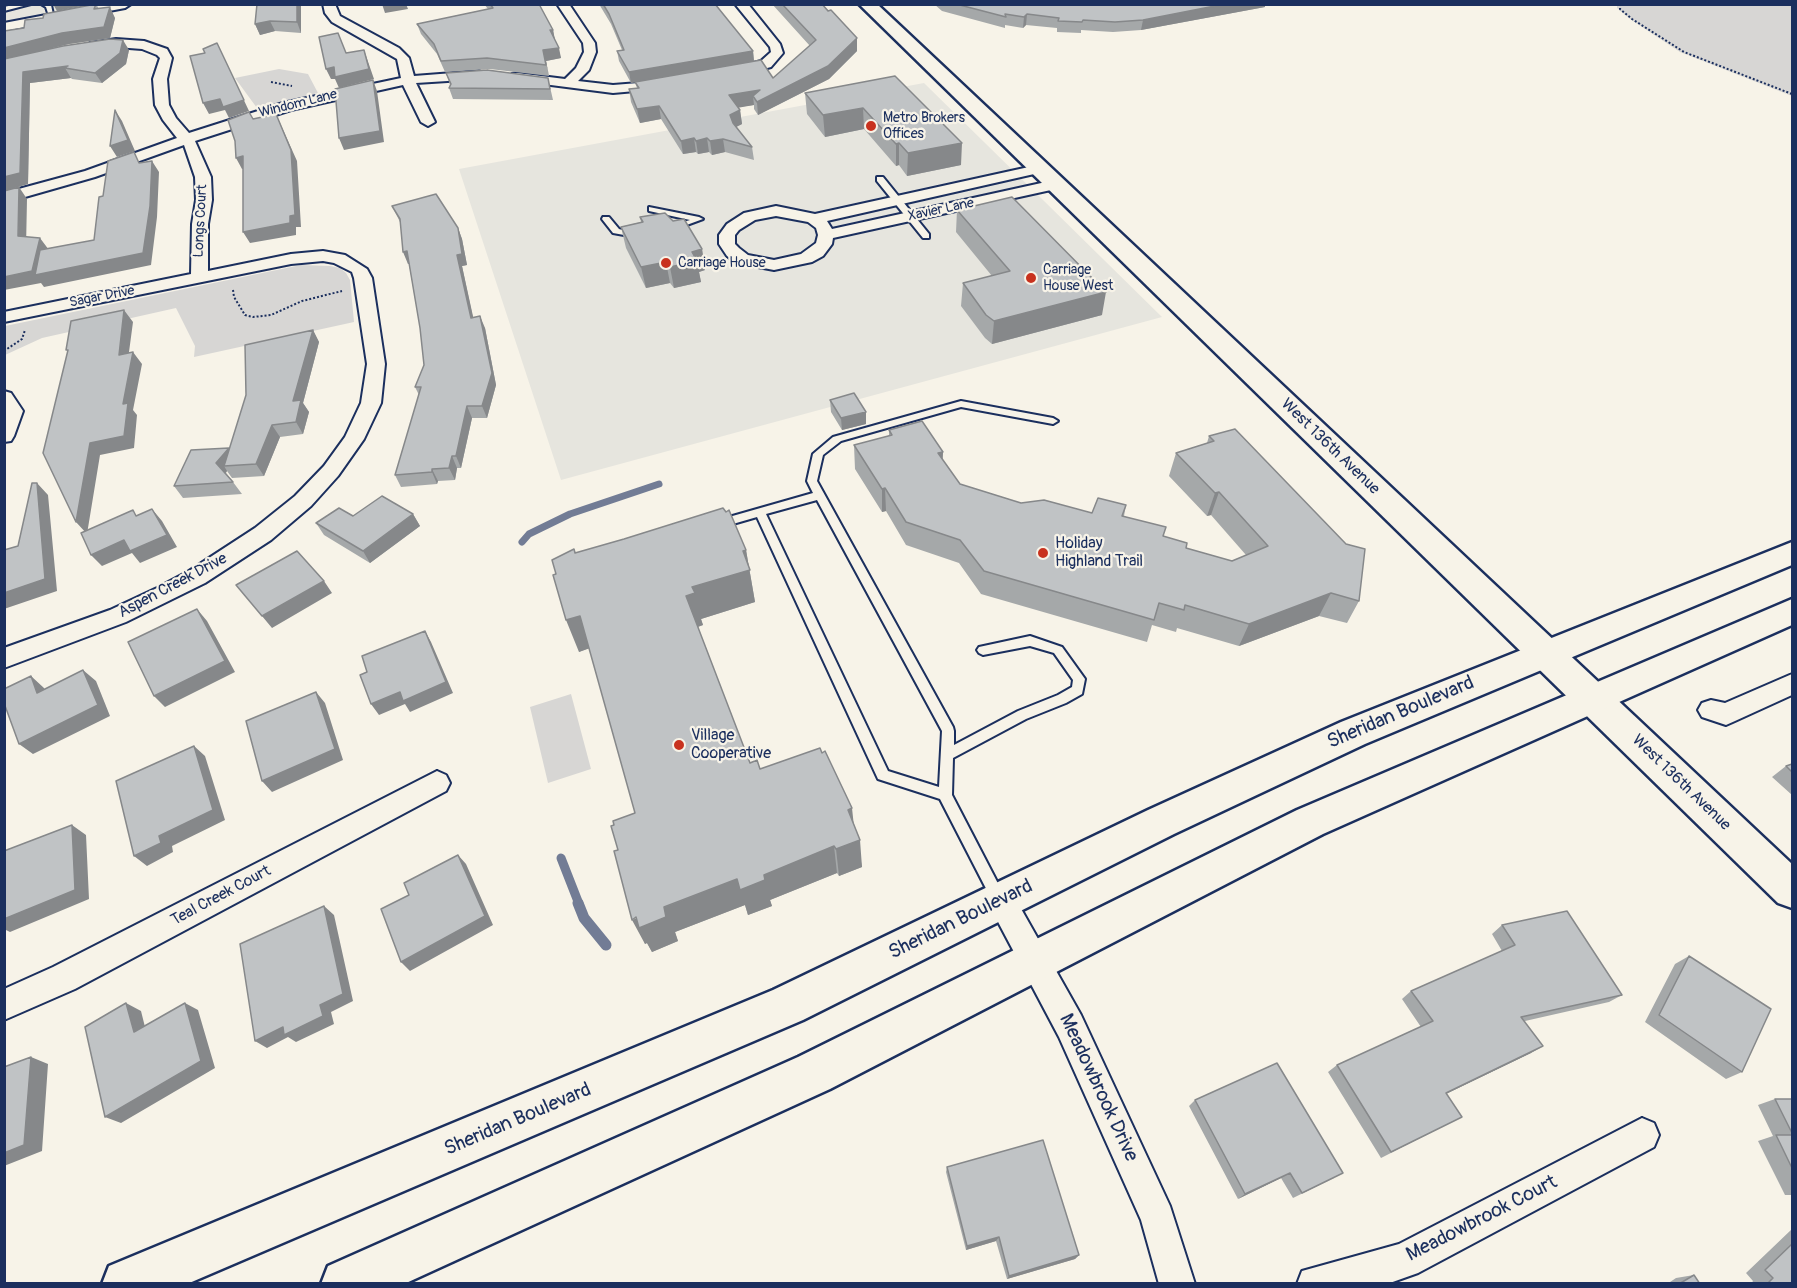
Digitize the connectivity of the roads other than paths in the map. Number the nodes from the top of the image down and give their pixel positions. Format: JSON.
{"nodes":[{"id":1,"x":28,"y":4,"type":"edge"},
{"id":2,"x":44,"y":4,"type":"edge"},
{"id":3,"x":124,"y":4,"type":"edge"},
{"id":4,"x":329,"y":4,"type":"edge"},
{"id":5,"x":563,"y":4,"type":"edge"},
{"id":6,"x":741,"y":4,"type":"edge"},
{"id":7,"x":867,"y":4,"type":"edge"},
{"id":8,"x":4,"y":9,"type":"edge"},
{"id":9,"x":52,"y":18,"type":"junction"},
{"id":10,"x":4,"y":27,"type":"edge"},
{"id":11,"x":79,"y":48,"type":"edge"},
{"id":12,"x":490,"y":75,"type":"edge"},
{"id":13,"x":506,"y":76,"type":"edge"},
{"id":14,"x":720,"y":76,"type":"edge"},
{"id":15,"x":409,"y":80,"type":"junction"},
{"id":16,"x":676,"y":83,"type":"edge"},
{"id":17,"x":567,"y":84,"type":"junction"},
{"id":18,"x":428,"y":122,"type":"dead end"},
{"id":19,"x":186,"y":139,"type":"junction"},
{"id":20,"x":1047,"y":177,"type":"junction"},
{"id":21,"x":880,"y":179,"type":"dead end"},
{"id":22,"x":4,"y":198,"type":"edge"},
{"id":23,"x":898,"y":201,"type":"junction"},
{"id":24,"x":652,"y":209,"type":"dead end"},
{"id":25,"x":910,"y":216,"type":"junction"},
{"id":26,"x":606,"y":219,"type":"dead end"},
{"id":27,"x":814,"y":219,"type":"junction"},
{"id":28,"x":667,"y":229,"type":"edge"},
{"id":29,"x":645,"y":233,"type":"edge"},
{"id":30,"x":826,"y":235,"type":"junction"},
{"id":31,"x":927,"y":236,"type":"dead end"},
{"id":32,"x":199,"y":278,"type":"junction"},
{"id":33,"x":4,"y":317,"type":"edge"},
{"id":34,"x":4,"y":397,"type":"edge"},
{"id":35,"x":1053,"y":421,"type":"dead end"},
{"id":36,"x":4,"y":436,"type":"edge"},
{"id":37,"x":820,"y":495,"type":"junction"},
{"id":38,"x":760,"y":512,"type":"junction"},
{"id":39,"x":705,"y":528,"type":"edge"},
{"id":40,"x":1792,"y":553,"type":"edge"},
{"id":41,"x":1792,"y":611,"type":"edge"},
{"id":42,"x":983,"y":650,"type":"dead end"},
{"id":43,"x":1545,"y":654,"type":"junction"},
{"id":44,"x":4,"y":658,"type":"edge"},
{"id":45,"x":1792,"y":684,"type":"edge"},
{"id":46,"x":1593,"y":699,"type":"junction"},
{"id":47,"x":1711,"y":710,"type":"dead end"},
{"id":48,"x":948,"y":754,"type":"junction"},
{"id":49,"x":437,"y":783,"type":"dead end"},
{"id":50,"x":945,"y":795,"type":"junction"},
{"id":51,"x":1792,"y":890,"type":"edge"},
{"id":52,"x":1001,"y":901,"type":"junction"},
{"id":53,"x":1035,"y":962,"type":"junction"},
{"id":54,"x":4,"y":1005,"type":"edge"},
{"id":55,"x":1642,"y":1136,"type":"dead end"},
{"id":56,"x":127,"y":1284,"type":"edge"},
{"id":57,"x":346,"y":1284,"type":"edge"},
{"id":58,"x":1177,"y":1284,"type":"edge"},
{"id":59,"x":1315,"y":1284,"type":"edge"}],
"edges":[{"from":1,"to":8,"type":"lane"},
{"from":2,"to":9,"type":"lane"},
{"from":3,"to":9,"type":"street"},
{"from":4,"to":15,"type":"street"},
{"from":5,"to":17,"type":"street"},
{"from":6,"to":14,"type":"street"},
{"from":7,"to":20,"type":"main road","name":"West 136th Avenue"},
{"from":9,"to":10,"type":"street"},
{"from":11,"to":19,"type":"street","name":"Longs Court"},
{"from":12,"to":15,"type":"street","name":"Windom Lane"},
{"from":13,"to":17,"type":"street"},
{"from":15,"to":18,"type":"street"},
{"from":15,"to":19,"type":"street","name":"Windom Lane"},
{"from":16,"to":17,"type":"street"},
{"from":19,"to":22,"type":"street","name":"Windom Lane"},
{"from":19,"to":32,"type":"street","name":"Longs Court"},
{"from":20,"to":23,"type":"street","name":"Xavier Lane"},
{"from":20,"to":25,"type":"street","name":"Xavier Lane"},
{"from":20,"to":43,"type":"main road","name":"West 136th Avenue"},
{"from":21,"to":23,"type":"lane"},
{"from":23,"to":25,"type":"lane"},
{"from":23,"to":27,"type":"street","name":"Xavier Lane"},
{"from":24,"to":28,"type":"lane"},
{"from":25,"to":30,"type":"street","name":"Xavier Lane"},
{"from":25,"to":31,"type":"lane"},
{"from":26,"to":29,"type":"lane"},
{"from":27,"to":30,"type":"street"},
{"from":27,"to":30,"type":"street"},
{"from":32,"to":33,"type":"street","name":"Sagar Drive"},
{"from":32,"to":44,"type":"street","name":"Aspen Creek Drive"},
{"from":34,"to":36,"type":"street"},
{"from":35,"to":37,"type":"lane"},
{"from":37,"to":38,"type":"lane"},
{"from":37,"to":48,"type":"lane"},
{"from":38,"to":39,"type":"lane"},
{"from":38,"to":50,"type":"lane"},
{"from":40,"to":43,"type":"main road","name":"Sheridan Boulevard"},
{"from":41,"to":46,"type":"main road"},
{"from":42,"to":48,"type":"lane"},
{"from":43,"to":46,"type":"main road","name":"West 136th Avenue"},
{"from":43,"to":52,"type":"main road","name":"Sheridan Boulevard"},
{"from":45,"to":47,"type":"street"},
{"from":46,"to":51,"type":"main road","name":"West 136th Avenue"},
{"from":46,"to":53,"type":"main road"},
{"from":48,"to":50,"type":"lane"},
{"from":49,"to":54,"type":"street","name":"Teal Creek Court"},
{"from":50,"to":52,"type":"lane"},
{"from":52,"to":53,"type":"street","name":"Meadowbrook Drive"},
{"from":52,"to":56,"type":"main road","name":"Sheridan Boulevard"},
{"from":53,"to":57,"type":"main road"},
{"from":53,"to":58,"type":"street","name":"Meadowbrook Drive"},
{"from":55,"to":59,"type":"street","name":"Meadowbrook Court"}]}
